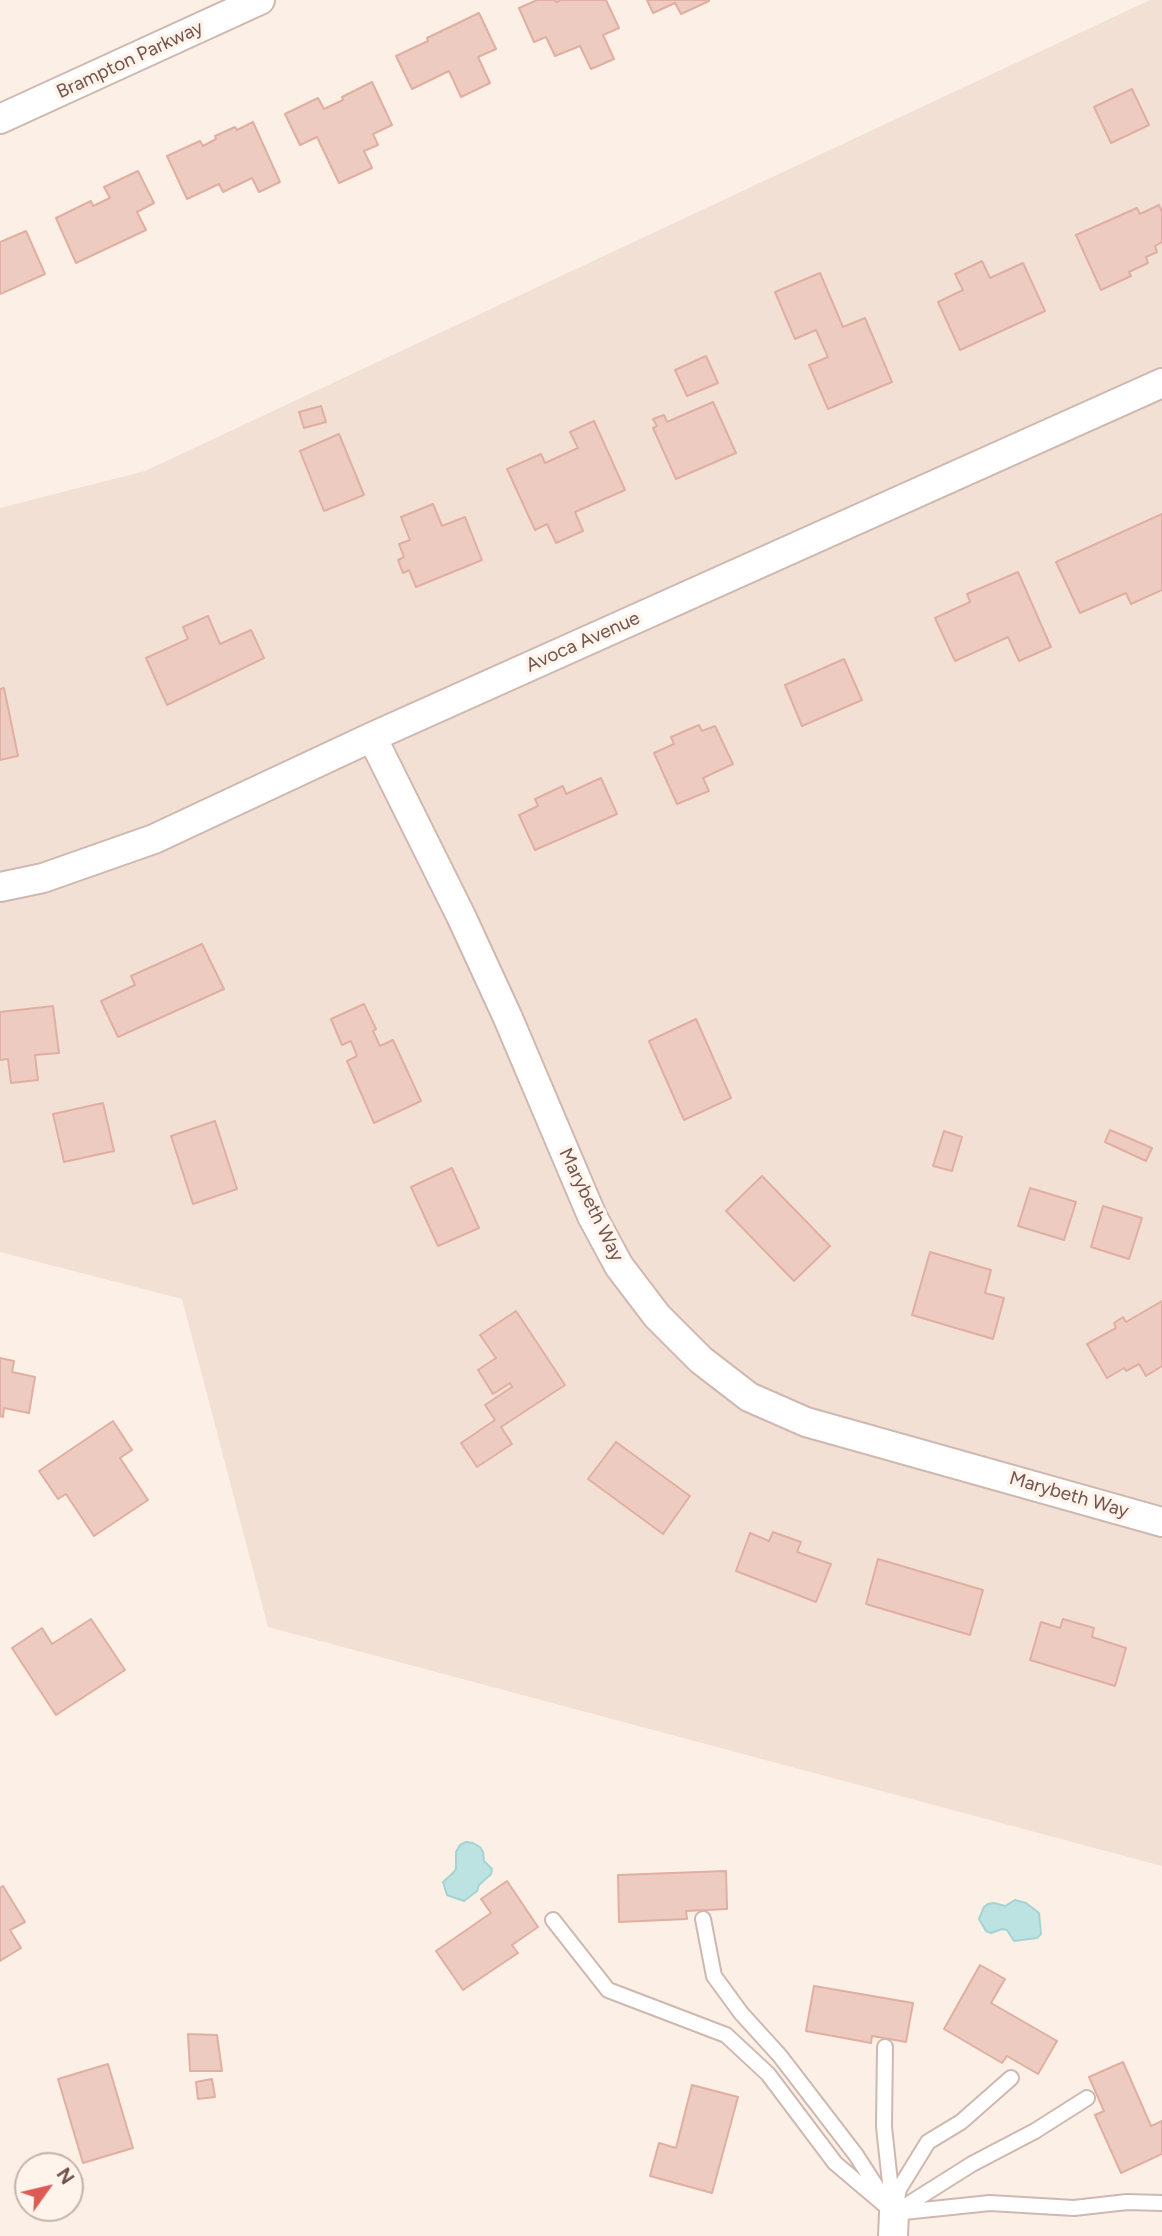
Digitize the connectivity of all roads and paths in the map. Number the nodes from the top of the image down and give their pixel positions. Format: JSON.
{"nodes":[{"id":1,"x":260,"y":0,"type":"edge"},
{"id":2,"x":0,"y":119,"type":"edge"},
{"id":3,"x":1162,"y":383,"type":"edge"},
{"id":4,"x":372,"y":737,"type":"junction"},
{"id":5,"x":0,"y":887,"type":"edge"},
{"id":6,"x":1162,"y":1522,"type":"edge"},
{"id":7,"x":703,"y":1919,"type":"dead end"},
{"id":8,"x":553,"y":1920,"type":"dead end"},
{"id":9,"x":885,"y":2046,"type":"dead end"},
{"id":10,"x":1012,"y":2078,"type":"dead end"},
{"id":11,"x":1087,"y":2098,"type":"dead end"},
{"id":12,"x":1162,"y":2203,"type":"edge"},
{"id":13,"x":893,"y":2225,"type":"edge"}],
"edges":[{"from":1,"to":2,"type":"street","name":"Brampton Parkway"},
{"from":3,"to":4,"type":"street","name":"Avoca Avenue"},
{"from":4,"to":5,"type":"street","name":"Avoca Avenue"},
{"from":4,"to":6,"type":"street","name":"Marybeth Way"},
{"from":7,"to":13,"type":"lane"},
{"from":8,"to":13,"type":"lane"},
{"from":9,"to":13,"type":"lane"},
{"from":10,"to":13,"type":"lane"},
{"from":11,"to":13,"type":"lane"},
{"from":12,"to":13,"type":"lane"}]}
